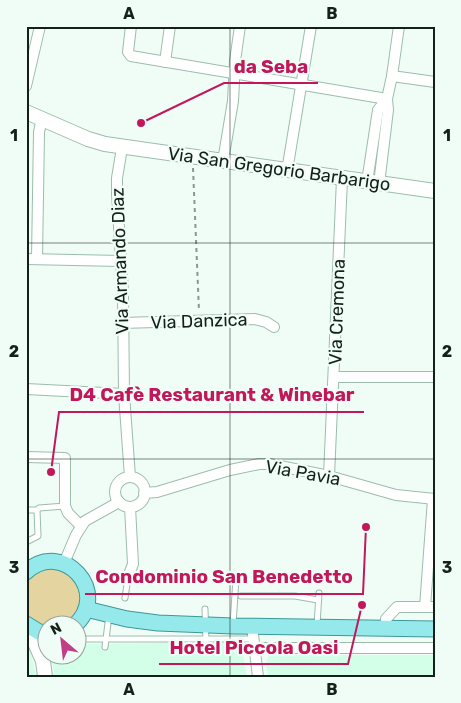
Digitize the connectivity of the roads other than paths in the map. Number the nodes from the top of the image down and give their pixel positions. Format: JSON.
{"nodes":[{"id":1,"x":40,"y":26,"type":"edge"},
{"id":2,"x":131,"y":26,"type":"edge"},
{"id":3,"x":170,"y":26,"type":"edge"},
{"id":4,"x":240,"y":26,"type":"edge"},
{"id":5,"x":312,"y":26,"type":"edge"},
{"id":6,"x":398,"y":26,"type":"edge"},
{"id":7,"x":165,"y":62,"type":"junction"},
{"id":8,"x":235,"y":74,"type":"junction"},
{"id":9,"x":392,"y":76,"type":"junction"},
{"id":10,"x":435,"y":82,"type":"edge"},
{"id":11,"x":302,"y":85,"type":"junction"},
{"id":12,"x":26,"y":86,"type":"edge"},
{"id":13,"x":386,"y":99,"type":"junction"},
{"id":14,"x":26,"y":112,"type":"edge"},
{"id":15,"x":42,"y":118,"type":"junction"},
{"id":16,"x":122,"y":148,"type":"junction"},
{"id":17,"x":223,"y":161,"type":"junction"},
{"id":18,"x":287,"y":171,"type":"junction"},
{"id":19,"x":342,"y":179,"type":"junction"},
{"id":20,"x":373,"y":183,"type":"junction"},
{"id":21,"x":435,"y":191,"type":"edge"},
{"id":22,"x":26,"y":259,"type":"edge"},
{"id":23,"x":37,"y":259,"type":"junction"},
{"id":24,"x":121,"y":261,"type":"junction"},
{"id":25,"x":122,"y":323,"type":"junction"},
{"id":26,"x":274,"y":327,"type":"dead end"},
{"id":27,"x":334,"y":377,"type":"junction"},
{"id":28,"x":435,"y":377,"type":"edge"},
{"id":29,"x":26,"y":389,"type":"edge"},
{"id":30,"x":124,"y":394,"type":"junction"},
{"id":31,"x":26,"y":457,"type":"edge"},
{"id":32,"x":329,"y":476,"type":"junction"},
{"id":33,"x":130,"y":478,"type":"junction"},
{"id":34,"x":144,"y":493,"type":"junction"},
{"id":35,"x":434,"y":499,"type":"edge"},
{"id":36,"x":119,"y":502,"type":"junction"},
{"id":37,"x":64,"y":506,"type":"junction"},
{"id":38,"x":130,"y":507,"type":"junction"},
{"id":39,"x":26,"y":510,"type":"edge"},
{"id":40,"x":37,"y":510,"type":"junction"},
{"id":41,"x":81,"y":526,"type":"junction"},
{"id":42,"x":26,"y":542,"type":"edge"},
{"id":43,"x":64,"y":564,"type":"junction"},
{"id":44,"x":26,"y":572,"type":"edge"},
{"id":45,"x":128,"y":577,"type":"joint"},
{"id":46,"x":236,"y":578,"type":"dead end"},
{"id":47,"x":241,"y":596,"type":"dead end"},
{"id":48,"x":125,"y":598,"type":"dead end"},
{"id":49,"x":430,"y":607,"type":"edge"},
{"id":50,"x":86,"y":609,"type":"junction"},
{"id":51,"x":205,"y":609,"type":"dead end"},
{"id":52,"x":109,"y":615,"type":"junction"},
{"id":53,"x":82,"y":616,"type":"edge"},
{"id":54,"x":233,"y":626,"type":"junction"},
{"id":55,"x":317,"y":627,"type":"junction"},
{"id":56,"x":435,"y":629,"type":"edge"},
{"id":57,"x":385,"y":630,"type":"junction"},
{"id":58,"x":252,"y":632,"type":"junction"},
{"id":59,"x":35,"y":633,"type":"edge"},
{"id":60,"x":206,"y":636,"type":"junction"},
{"id":61,"x":88,"y":639,"type":"edge"},
{"id":62,"x":106,"y":640,"type":"junction"},
{"id":63,"x":105,"y":647,"type":"dead end"},
{"id":64,"x":435,"y":648,"type":"edge"},
{"id":65,"x":254,"y":651,"type":"junction"},
{"id":66,"x":45,"y":677,"type":"edge"},
{"id":67,"x":258,"y":677,"type":"edge"}],
"edges":[{"from":1,"to":12,"type":"street"},
{"from":2,"to":7,"type":"street"},
{"from":3,"to":7,"type":"street"},
{"from":4,"to":8,"type":"street"},
{"from":5,"to":11,"type":"street"},
{"from":6,"to":9,"type":"street"},
{"from":7,"to":8,"type":"street"},
{"from":8,"to":11,"type":"street"},
{"from":8,"to":17,"type":"street"},
{"from":9,"to":10,"type":"street"},
{"from":9,"to":13,"type":"street"},
{"from":11,"to":13,"type":"street"},
{"from":11,"to":18,"type":"street"},
{"from":13,"to":20,"type":"street"},
{"from":14,"to":15,"type":"street"},
{"from":15,"to":16,"type":"street"},
{"from":15,"to":23,"type":"street"},
{"from":16,"to":17,"type":"street","name":"Via San Gregorio Barbarigo"},
{"from":16,"to":24,"type":"street","name":"Via Armando Diaz"},
{"from":17,"to":18,"type":"street","name":"Via San Gregorio Barbarigo"},
{"from":18,"to":19,"type":"street","name":"Via San Gregorio Barbarigo"},
{"from":19,"to":20,"type":"street","name":"Via San Gregorio Barbarigo"},
{"from":19,"to":27,"type":"street","name":"Via Cremona"},
{"from":20,"to":21,"type":"street","name":"Via San Gregorio Barbarigo"},
{"from":22,"to":23,"type":"street"},
{"from":23,"to":24,"type":"street"},
{"from":24,"to":25,"type":"street","name":"Via Armando Diaz"},
{"from":25,"to":26,"type":"street","name":"Via Danzica"},
{"from":25,"to":30,"type":"street","name":"Via Armando Diaz"},
{"from":27,"to":28,"type":"street"},
{"from":27,"to":32,"type":"street","name":"Via Cremona"},
{"from":29,"to":30,"type":"street"},
{"from":30,"to":33,"type":"street","name":"Via Armando Diaz"},
{"from":31,"to":37,"type":"street"},
{"from":32,"to":34,"type":"street","name":"Via Pavia"},
{"from":32,"to":35,"type":"street","name":"Via Pavia"},
{"from":33,"to":34,"type":"street"},
{"from":33,"to":36,"type":"street"},
{"from":34,"to":38,"type":"street"},
{"from":35,"to":49,"type":"street","name":"Via Pavia"},
{"from":36,"to":38,"type":"street"},
{"from":36,"to":41,"type":"street"},
{"from":37,"to":40,"type":"lane"},
{"from":37,"to":41,"type":"street"},
{"from":38,"to":45,"type":"street"},
{"from":39,"to":40,"type":"lane"},
{"from":40,"to":42,"type":"lane"},
{"from":41,"to":43,"type":"street"},
{"from":43,"to":44,"type":"main road"},
{"from":43,"to":50,"type":"main road"},
{"from":45,"to":48,"type":"lane"},
{"from":46,"to":54,"type":"lane"},
{"from":47,"to":55,"type":"lane"},
{"from":49,"to":57,"type":"street"},
{"from":50,"to":52,"type":"main road"},
{"from":50,"to":53,"type":"main road"},
{"from":51,"to":60,"type":"lane"},
{"from":52,"to":60,"type":"main road"},
{"from":52,"to":62,"type":"lane"},
{"from":54,"to":58,"type":"main road"},
{"from":54,"to":60,"type":"main road"},
{"from":55,"to":57,"type":"main road"},
{"from":55,"to":58,"type":"main road"},
{"from":56,"to":57,"type":"main road"},
{"from":58,"to":60,"type":"lane"},
{"from":58,"to":65,"type":"street"},
{"from":59,"to":66,"type":"street"},
{"from":60,"to":62,"type":"lane"},
{"from":61,"to":62,"type":"lane"},
{"from":62,"to":63,"type":"lane"},
{"from":64,"to":65,"type":"street"},
{"from":65,"to":67,"type":"street"}]}
